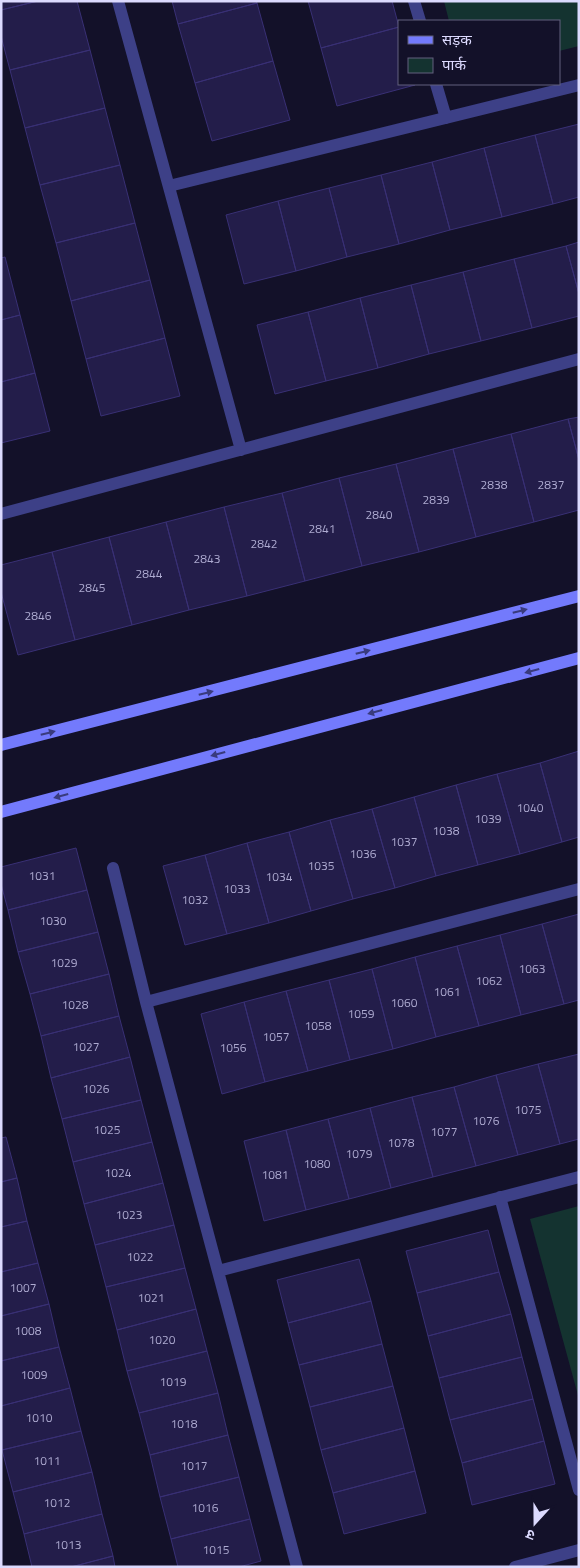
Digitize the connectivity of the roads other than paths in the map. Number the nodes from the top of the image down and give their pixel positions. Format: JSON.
{"nodes":[{"id":1,"x":118,"y":1,"type":"edge"},
{"id":2,"x":414,"y":1,"type":"edge"},
{"id":3,"x":420,"y":20,"type":"edge"},
{"id":4,"x":436,"y":85,"type":"edge"},
{"id":5,"x":579,"y":85,"type":"edge"},
{"id":6,"x":446,"y":118,"type":"junction"},
{"id":7,"x":169,"y":186,"type":"junction"},
{"id":8,"x":579,"y":359,"type":"edge"},
{"id":9,"x":241,"y":450,"type":"junction"},
{"id":10,"x":1,"y":514,"type":"edge"},
{"id":11,"x":579,"y":596,"type":"edge"},
{"id":12,"x":579,"y":658,"type":"edge"},
{"id":13,"x":1,"y":746,"type":"edge"},
{"id":14,"x":1,"y":812,"type":"edge"},
{"id":15,"x":113,"y":868,"type":"dead end"},
{"id":16,"x":579,"y":889,"type":"edge"},
{"id":17,"x":146,"y":1002,"type":"junction"},
{"id":18,"x":579,"y":1177,"type":"edge"},
{"id":19,"x":500,"y":1197,"type":"junction"},
{"id":20,"x":218,"y":1271,"type":"junction"},
{"id":21,"x":579,"y":1490,"type":"edge"},
{"id":22,"x":579,"y":1550,"type":"edge"},
{"id":23,"x":296,"y":1567,"type":"edge"},
{"id":24,"x":515,"y":1567,"type":"edge"}],
"edges":[{"from":1,"to":7,"type":"street"},
{"from":2,"to":3,"type":"street"},
{"from":4,"to":6,"type":"street"},
{"from":5,"to":6,"type":"street"},
{"from":6,"to":7,"type":"street"},
{"from":7,"to":9,"type":"street"},
{"from":8,"to":9,"type":"street"},
{"from":9,"to":10,"type":"street"},
{"from":13,"to":11,"type":"main road","one_way":true},
{"from":12,"to":14,"type":"main road","one_way":true},
{"from":15,"to":17,"type":"street"},
{"from":16,"to":17,"type":"street"},
{"from":17,"to":20,"type":"street"},
{"from":18,"to":19,"type":"street"},
{"from":19,"to":20,"type":"street"},
{"from":19,"to":21,"type":"street"},
{"from":20,"to":23,"type":"street"},
{"from":22,"to":24,"type":"street"}]}
